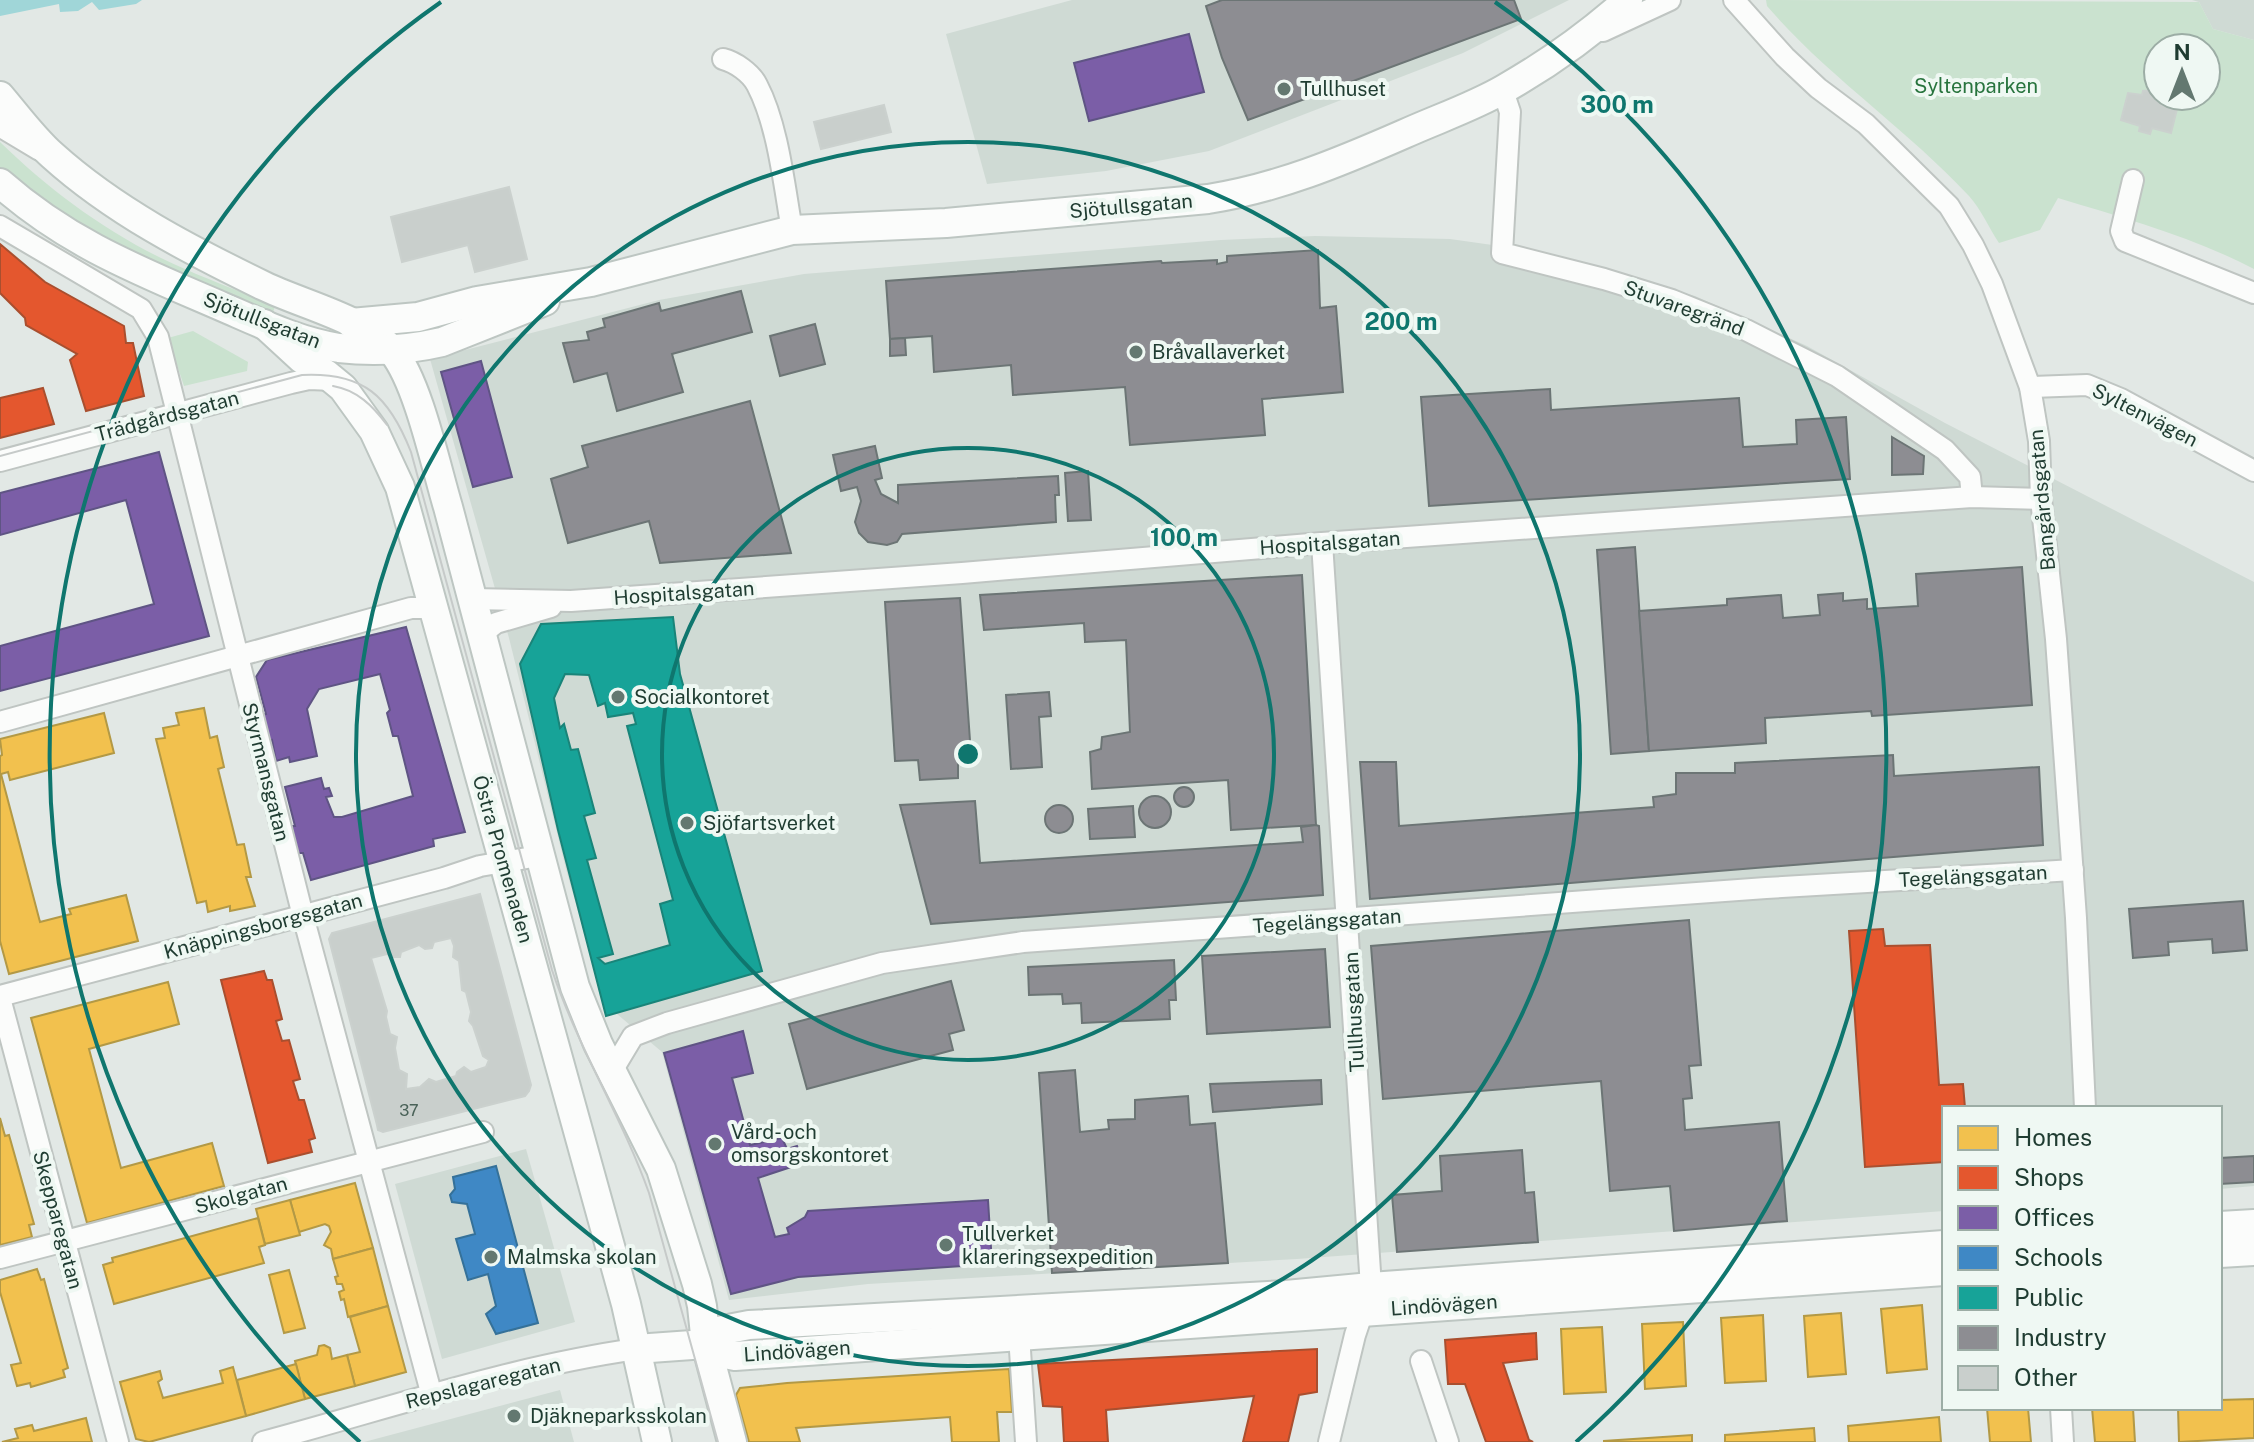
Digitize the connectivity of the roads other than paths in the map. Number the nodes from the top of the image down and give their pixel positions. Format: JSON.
{"nodes":[{"id":1,"x":1628,"y":0,"type":"edge"},
{"id":2,"x":1670,"y":0,"type":"edge"},
{"id":3,"x":1734,"y":0,"type":"edge"},
{"id":4,"x":1577,"y":42,"type":"junction"},
{"id":5,"x":723,"y":59,"type":"dead end"},
{"id":6,"x":1503,"y":91,"type":"junction"},
{"id":7,"x":0,"y":96,"type":"edge"},
{"id":8,"x":0,"y":124,"type":"edge"},
{"id":9,"x":52,"y":155,"type":"junction"},
{"id":10,"x":2133,"y":180,"type":"dead end"},
{"id":11,"x":0,"y":183,"type":"edge"},
{"id":12,"x":0,"y":226,"type":"edge"},
{"id":13,"x":792,"y":230,"type":"junction"},
{"id":14,"x":591,"y":282,"type":"junction"},
{"id":15,"x":2254,"y":293,"type":"edge"},
{"id":16,"x":350,"y":323,"type":"junction"},
{"id":17,"x":264,"y":324,"type":"junction"},
{"id":18,"x":392,"y":350,"type":"junction"},
{"id":19,"x":334,"y":380,"type":"junction"},
{"id":20,"x":2030,"y":387,"type":"junction"},
{"id":21,"x":176,"y":413,"type":"junction"},
{"id":22,"x":0,"y":461,"type":"edge"},
{"id":23,"x":2254,"y":471,"type":"edge"},
{"id":24,"x":1972,"y":497,"type":"junction"},
{"id":25,"x":2041,"y":499,"type":"junction"},
{"id":26,"x":1322,"y":543,"type":"junction"},
{"id":27,"x":472,"y":599,"type":"junction"},
{"id":28,"x":571,"y":601,"type":"junction"},
{"id":29,"x":435,"y":608,"type":"junction"},
{"id":30,"x":481,"y":635,"type":"junction"},
{"id":31,"x":236,"y":655,"type":"junction"},
{"id":32,"x":0,"y":722,"type":"edge"},
{"id":33,"x":522,"y":851,"type":"junction"},
{"id":34,"x":2073,"y":870,"type":"junction"},
{"id":35,"x":303,"y":916,"type":"junction"},
{"id":36,"x":1349,"y":920,"type":"junction"},
{"id":37,"x":0,"y":997,"type":"edge"},
{"id":38,"x":612,"y":1071,"type":"junction"},
{"id":39,"x":2085,"y":1106,"type":"edge"},
{"id":40,"x":483,"y":1132,"type":"dead end"},
{"id":41,"x":369,"y":1162,"type":"junction"},
{"id":42,"x":2254,"y":1224,"type":"edge"},
{"id":43,"x":2222,"y":1226,"type":"edge"},
{"id":44,"x":64,"y":1241,"type":"junction"},
{"id":45,"x":1942,"y":1245,"type":"edge"},
{"id":46,"x":2254,"y":1251,"type":"edge"},
{"id":47,"x":2222,"y":1253,"type":"edge"},
{"id":48,"x":0,"y":1258,"type":"edge"},
{"id":49,"x":1942,"y":1271,"type":"edge"},
{"id":50,"x":1364,"y":1311,"type":"junction"},
{"id":51,"x":1019,"y":1335,"type":"junction"},
{"id":52,"x":706,"y":1344,"type":"junction"},
{"id":53,"x":636,"y":1349,"type":"junction"},
{"id":54,"x":1421,"y":1361,"type":"dead end"},
{"id":55,"x":432,"y":1396,"type":"junction"},
{"id":56,"x":2061,"y":1410,"type":"edge"},
{"id":57,"x":118,"y":1442,"type":"edge"},
{"id":58,"x":263,"y":1442,"type":"edge"},
{"id":59,"x":657,"y":1442,"type":"edge"},
{"id":60,"x":732,"y":1442,"type":"edge"},
{"id":61,"x":1026,"y":1442,"type":"edge"},
{"id":62,"x":1329,"y":1442,"type":"edge"},
{"id":63,"x":1448,"y":1442,"type":"edge"},
{"id":64,"x":2063,"y":1442,"type":"edge"}],
"edges":[{"from":1,"to":4,"type":"main road","name":"Sjötullsgatan"},
{"from":2,"to":4,"type":"street"},
{"from":3,"to":20,"type":"street","name":"Bangårdsgatan"},
{"from":4,"to":6,"type":"main road","name":"Sjötullsgatan"},
{"from":5,"to":13,"type":"street"},
{"from":6,"to":13,"type":"main road","name":"Sjötullsgatan"},
{"from":6,"to":24,"type":"street","name":"Stuvaregränd"},
{"from":7,"to":9,"type":"main road","name":"Sjötullsgatan"},
{"from":8,"to":9,"type":"street","name":"Sjötullsgatan"},
{"from":9,"to":16,"type":"main road","name":"Sjötullsgatan"},
{"from":10,"to":15,"type":"street"},
{"from":11,"to":17,"type":"main road","name":"Sjötullsgatan"},
{"from":12,"to":21,"type":"street","name":"Styrmansgatan"},
{"from":13,"to":14,"type":"main road","name":"Sjötullsgatan"},
{"from":14,"to":16,"type":"main road","name":"Sjötullsgatan"},
{"from":14,"to":18,"type":"main road","name":"Sjötullsgatan"},
{"from":16,"to":18,"type":"main road","name":"Östra Promenaden"},
{"from":17,"to":18,"type":"main road","name":"Sjötullsgatan"},
{"from":17,"to":19,"type":"main road","name":"Östra Promenaden"},
{"from":18,"to":27,"type":"main road","name":"Östra Promenaden"},
{"from":19,"to":21,"type":"street","name":"Trädgårdsgatan"},
{"from":19,"to":29,"type":"main road","name":"Östra Promenaden"},
{"from":20,"to":23,"type":"street","name":"Syltenvägen"},
{"from":20,"to":25,"type":"street","name":"Bangårdsgatan"},
{"from":21,"to":22,"type":"street","name":"Trädgårdsgatan"},
{"from":21,"to":31,"type":"street","name":"Styrmansgatan"},
{"from":24,"to":25,"type":"street","name":"Hospitalsgatan"},
{"from":24,"to":26,"type":"street","name":"Hospitalsgatan"},
{"from":25,"to":34,"type":"street","name":"Bangårdsgatan"},
{"from":26,"to":28,"type":"street","name":"Hospitalsgatan"},
{"from":26,"to":36,"type":"street","name":"Tullhusgatan"},
{"from":27,"to":28,"type":"street","name":"Hospitalsgatan"},
{"from":27,"to":30,"type":"main road","name":"Östra Promenaden"},
{"from":28,"to":30,"type":"street","name":"Hospitalsgatan"},
{"from":29,"to":31,"type":"street"},
{"from":29,"to":33,"type":"main road","name":"Östra Promenaden"},
{"from":30,"to":33,"type":"main road","name":"Östra Promenaden"},
{"from":31,"to":32,"type":"street"},
{"from":31,"to":35,"type":"street","name":"Styrmansgatan"},
{"from":33,"to":35,"type":"street","name":"Knäppingsborgsgatan"},
{"from":33,"to":38,"type":"main road","name":"Östra Promenaden"},
{"from":33,"to":53,"type":"main road","name":"Östra Promenaden"},
{"from":34,"to":36,"type":"street","name":"Tegelängsgatan"},
{"from":34,"to":39,"type":"street","name":"Bangårdsgatan"},
{"from":35,"to":37,"type":"street","name":"Knäppingsborgsgatan"},
{"from":35,"to":41,"type":"street","name":"Styrmansgatan"},
{"from":36,"to":38,"type":"street","name":"Tegelängsgatan"},
{"from":36,"to":50,"type":"street","name":"Tullhusgatan"},
{"from":37,"to":44,"type":"street","name":"Skepparegatan"},
{"from":38,"to":52,"type":"main road","name":"Östra Promenaden"},
{"from":40,"to":41,"type":"street","name":"Skolgatan"},
{"from":41,"to":44,"type":"street","name":"Skolgatan"},
{"from":41,"to":55,"type":"street","name":"Styrmansgatan"},
{"from":42,"to":43,"type":"main road"},
{"from":44,"to":48,"type":"street","name":"Skolgatan"},
{"from":44,"to":57,"type":"street","name":"Skepparegatan"},
{"from":45,"to":50,"type":"main road","name":"Lindövägen"},
{"from":46,"to":47,"type":"main road"},
{"from":49,"to":50,"type":"main road","name":"Lindövägen"},
{"from":50,"to":51,"type":"main road","name":"Lindövägen"},
{"from":50,"to":52,"type":"main road","name":"Lindövägen"},
{"from":50,"to":62,"type":"street","name":"Tullhusgatan"},
{"from":51,"to":52,"type":"main road","name":"Lindövägen"},
{"from":51,"to":61,"type":"street"},
{"from":52,"to":53,"type":"main road","name":"Repslagaregatan"},
{"from":52,"to":60,"type":"main road","name":"Östra Promenaden"},
{"from":53,"to":55,"type":"street","name":"Repslagaregatan"},
{"from":53,"to":59,"type":"main road","name":"Östra Promenaden"},
{"from":54,"to":63,"type":"street"},
{"from":55,"to":58,"type":"street","name":"Repslagaregatan"},
{"from":56,"to":64,"type":"street"}]}
